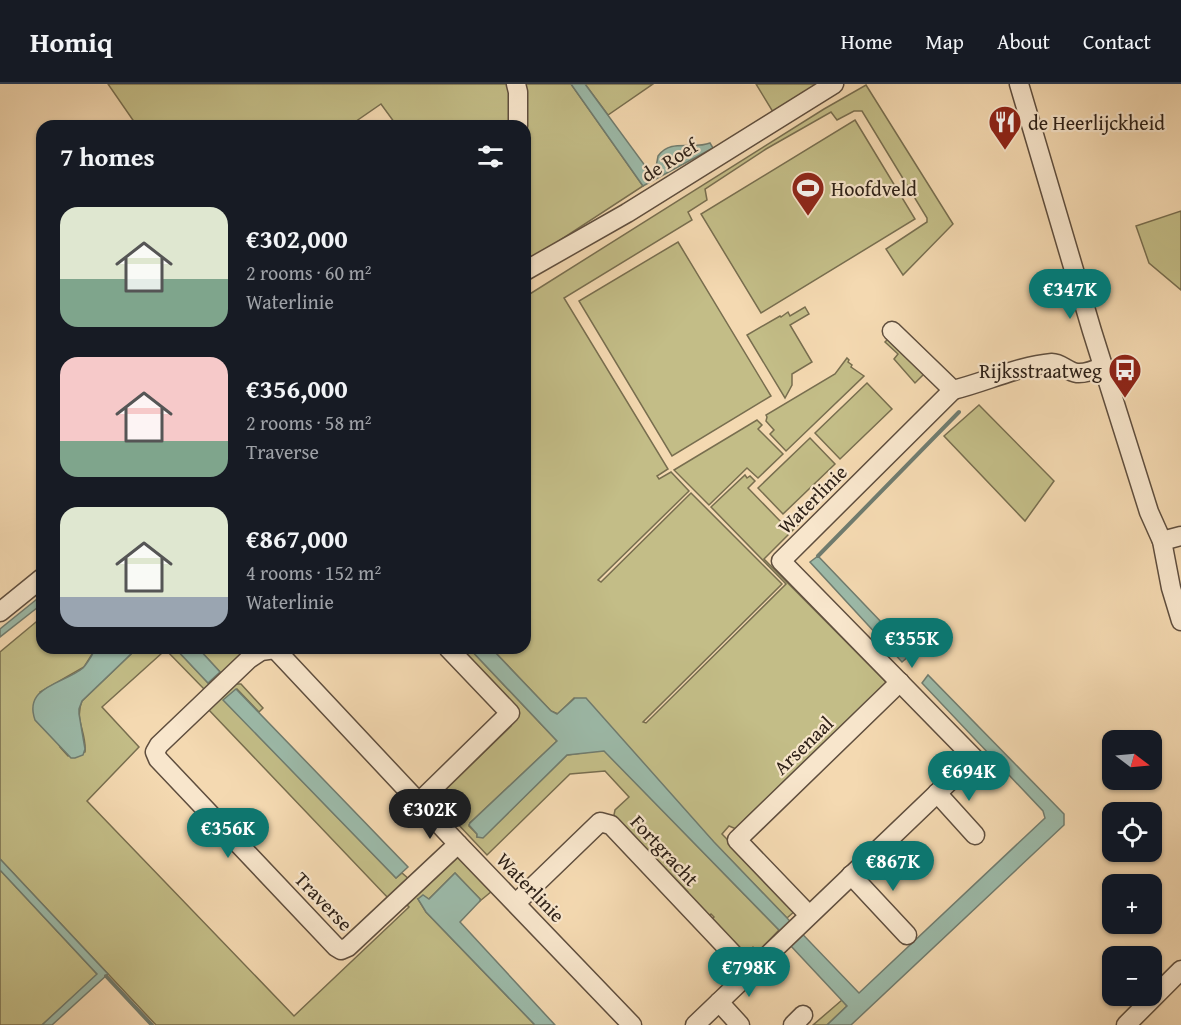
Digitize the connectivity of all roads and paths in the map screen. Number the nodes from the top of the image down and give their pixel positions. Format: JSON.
{"nodes":[{"id":1,"x":516,"y":84,"type":"edge"},
{"id":2,"x":834,"y":84,"type":"edge"},
{"id":3,"x":1018,"y":84,"type":"edge"},
{"id":4,"x":518,"y":120,"type":"edge"},
{"id":5,"x":531,"y":268,"type":"edge"},
{"id":6,"x":892,"y":331,"type":"dead end"},
{"id":7,"x":1104,"y":366,"type":"junction"},
{"id":8,"x":953,"y":390,"type":"junction"},
{"id":9,"x":1181,"y":536,"type":"edge"},
{"id":10,"x":1162,"y":541,"type":"junction"},
{"id":11,"x":36,"y":583,"type":"edge"},
{"id":12,"x":0,"y":612,"type":"edge"},
{"id":13,"x":1181,"y":621,"type":"edge"},
{"id":14,"x":256,"y":654,"type":"edge"},
{"id":15,"x":282,"y":654,"type":"edge"},
{"id":16,"x":454,"y":654,"type":"edge"},
{"id":17,"x":900,"y":682,"type":"junction"},
{"id":18,"x":937,"y":793,"type":"junction"},
{"id":19,"x":419,"y":802,"type":"junction"},
{"id":20,"x":975,"y":835,"type":"dead end"},
{"id":21,"x":458,"y":844,"type":"junction"},
{"id":22,"x":851,"y":875,"type":"junction"},
{"id":23,"x":516,"y":903,"type":"junction"},
{"id":24,"x":805,"y":919,"type":"junction"},
{"id":25,"x":908,"y":935,"type":"dead end"},
{"id":26,"x":1181,"y":970,"type":"edge"},
{"id":27,"x":750,"y":972,"type":"junction"},
{"id":28,"x":718,"y":1002,"type":"junction"},
{"id":29,"x":632,"y":1025,"type":"edge"},
{"id":30,"x":695,"y":1025,"type":"edge"},
{"id":31,"x":740,"y":1025,"type":"edge"},
{"id":32,"x":1126,"y":1025,"type":"edge"}],
"edges":[{"from":1,"to":4,"type":"street"},
{"from":2,"to":5,"type":"street","name":"de Roef"},
{"from":3,"to":7,"type":"street"},
{"from":6,"to":8,"type":"street"},
{"from":7,"to":8,"type":"street"},
{"from":7,"to":10,"type":"street"},
{"from":8,"to":17,"type":"street","name":"Waterlinie"},
{"from":9,"to":10,"type":"street"},
{"from":10,"to":13,"type":"street"},
{"from":11,"to":12,"type":"street"},
{"from":14,"to":21,"type":"street","name":"Traverse"},
{"from":15,"to":19,"type":"street","name":"Waterlinie"},
{"from":16,"to":19,"type":"street"},
{"from":17,"to":18,"type":"street","name":"Waterlinie"},
{"from":17,"to":24,"type":"street","name":"Arsenaal"},
{"from":18,"to":20,"type":"street"},
{"from":18,"to":22,"type":"street","name":"Waterlinie"},
{"from":19,"to":21,"type":"street","name":"Waterlinie"},
{"from":21,"to":23,"type":"street","name":"Waterlinie"},
{"from":22,"to":24,"type":"street","name":"Waterlinie"},
{"from":22,"to":25,"type":"street"},
{"from":23,"to":27,"type":"street","name":"Fortgracht"},
{"from":23,"to":29,"type":"street","name":"Waterlinie"},
{"from":24,"to":27,"type":"street","name":"Waterlinie"},
{"from":26,"to":32,"type":"street"},
{"from":27,"to":28,"type":"street","name":"Waterlinie"},
{"from":28,"to":30,"type":"street","name":"Waterlinie"},
{"from":28,"to":31,"type":"street"}]}
